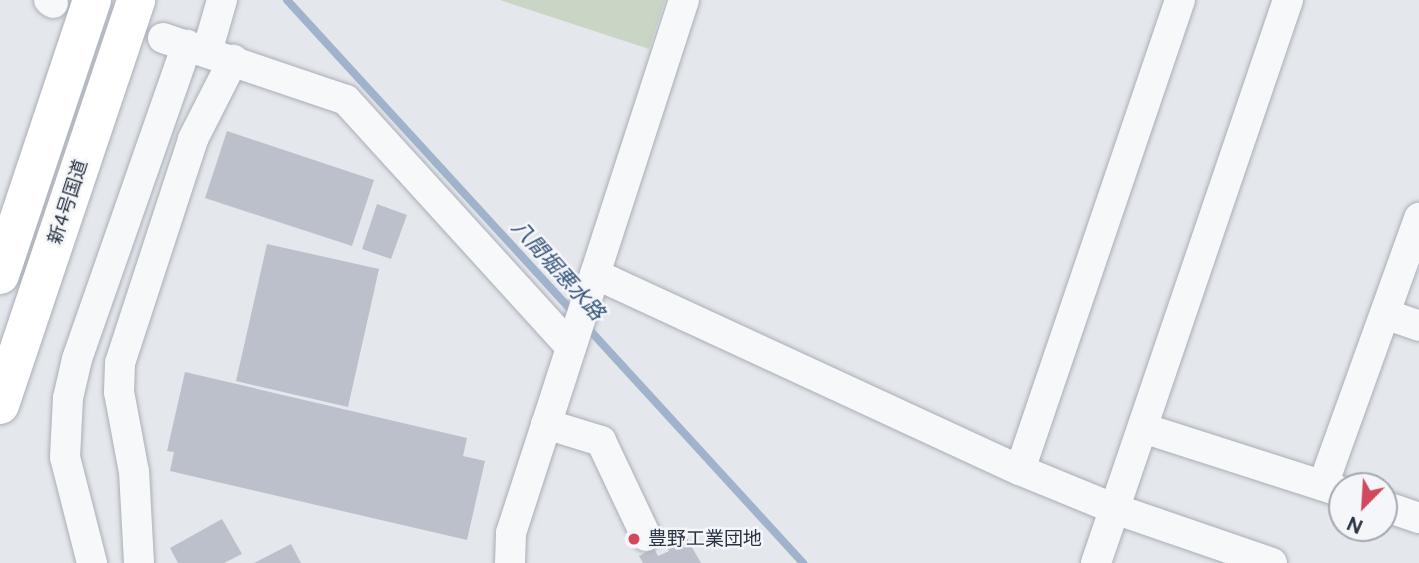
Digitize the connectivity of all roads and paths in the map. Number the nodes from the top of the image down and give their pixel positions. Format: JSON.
{"nodes":[{"id":1,"x":92,"y":0,"type":"edge"},
{"id":2,"x":135,"y":0,"type":"edge"},
{"id":3,"x":222,"y":0,"type":"edge"},
{"id":4,"x":684,"y":0,"type":"edge"},
{"id":5,"x":1180,"y":0,"type":"edge"},
{"id":6,"x":1288,"y":0,"type":"edge"},
{"id":7,"x":198,"y":49,"type":"junction"},
{"id":8,"x":1419,"y":218,"type":"edge"},
{"id":9,"x":0,"y":275,"type":"edge"},
{"id":10,"x":591,"y":287,"type":"junction"},
{"id":11,"x":1385,"y":314,"type":"junction"},
{"id":12,"x":1419,"y":327,"type":"edge"},
{"id":13,"x":573,"y":342,"type":"junction"},
{"id":14,"x":0,"y":405,"type":"edge"},
{"id":15,"x":546,"y":424,"type":"junction"},
{"id":16,"x":1143,"y":428,"type":"junction"},
{"id":17,"x":1020,"y":470,"type":"junction"},
{"id":18,"x":1337,"y":472,"type":"edge"},
{"id":19,"x":1328,"y":488,"type":"edge"},
{"id":20,"x":1115,"y":509,"type":"junction"},
{"id":21,"x":1398,"y":511,"type":"edge"},
{"id":22,"x":1419,"y":518,"type":"edge"},
{"id":23,"x":646,"y":536,"type":"dead end"},
{"id":24,"x":92,"y":563,"type":"edge"},
{"id":25,"x":139,"y":563,"type":"edge"},
{"id":26,"x":510,"y":563,"type":"edge"},
{"id":27,"x":1096,"y":563,"type":"edge"},
{"id":28,"x":1272,"y":563,"type":"edge"}],
"edges":[{"from":1,"to":9,"type":"highway"},
{"from":2,"to":14,"type":"highway","name":"新4号国道"},
{"from":3,"to":7,"type":"street"},
{"from":4,"to":10,"type":"street"},
{"from":5,"to":17,"type":"street"},
{"from":6,"to":16,"type":"street"},
{"from":7,"to":13,"type":"street"},
{"from":7,"to":24,"type":"street"},
{"from":7,"to":25,"type":"street"},
{"from":8,"to":11,"type":"street"},
{"from":10,"to":13,"type":"street"},
{"from":10,"to":17,"type":"street"},
{"from":11,"to":12,"type":"street"},
{"from":11,"to":18,"type":"street"},
{"from":13,"to":15,"type":"street"},
{"from":15,"to":23,"type":"street"},
{"from":15,"to":26,"type":"street"},
{"from":16,"to":19,"type":"street"},
{"from":16,"to":20,"type":"street"},
{"from":17,"to":20,"type":"street"},
{"from":20,"to":27,"type":"street"},
{"from":20,"to":28,"type":"street"},
{"from":21,"to":22,"type":"street"}]}
